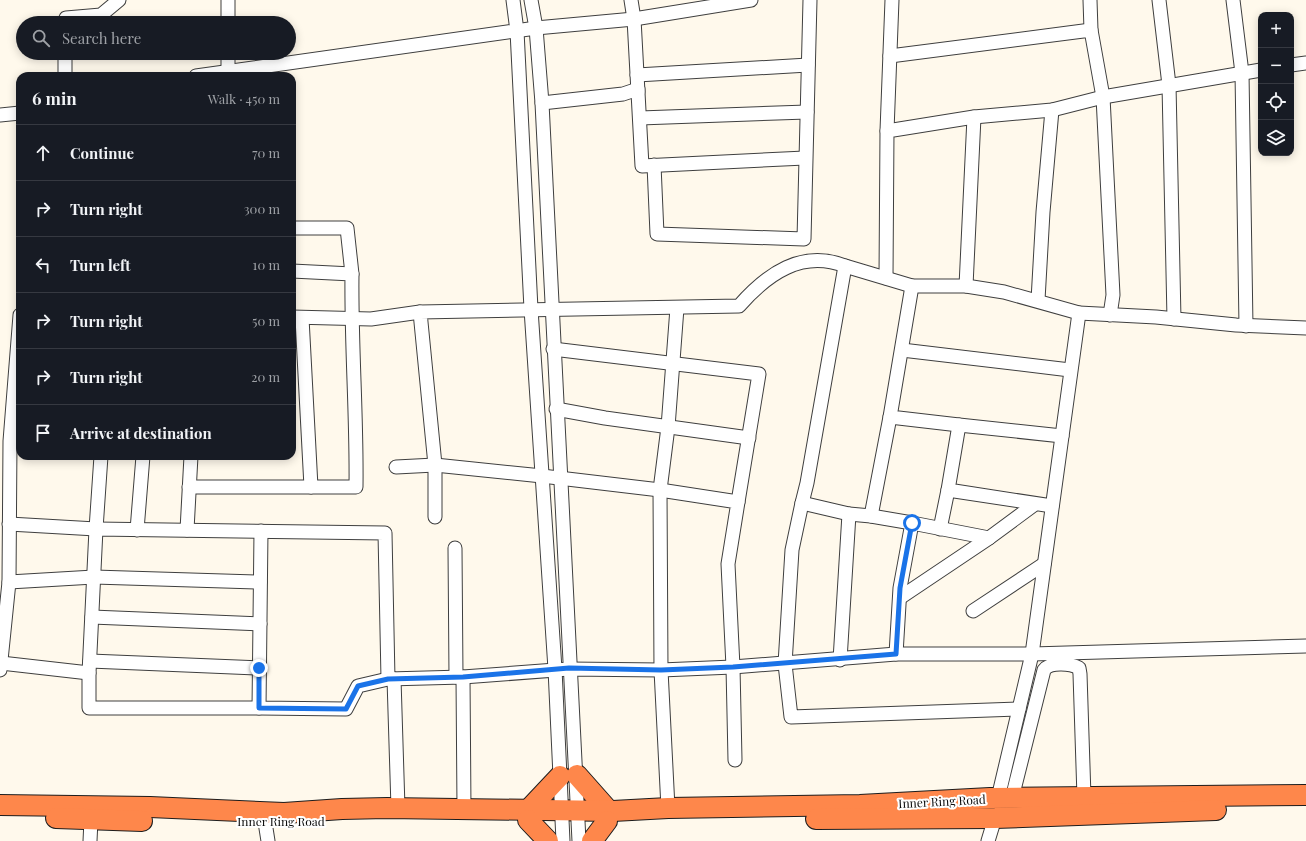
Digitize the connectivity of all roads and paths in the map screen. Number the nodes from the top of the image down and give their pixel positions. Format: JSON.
{"nodes":[{"id":1,"x":119,"y":0,"type":"edge"},
{"id":2,"x":228,"y":0,"type":"edge"},
{"id":3,"x":513,"y":0,"type":"edge"},
{"id":4,"x":531,"y":0,"type":"edge"},
{"id":5,"x":630,"y":0,"type":"edge"},
{"id":6,"x":751,"y":0,"type":"edge"},
{"id":7,"x":810,"y":0,"type":"edge"},
{"id":8,"x":892,"y":0,"type":"edge"},
{"id":9,"x":1090,"y":0,"type":"edge"},
{"id":10,"x":1159,"y":0,"type":"edge"},
{"id":11,"x":1233,"y":0,"type":"edge"},
{"id":12,"x":693,"y":4,"type":"edge"},
{"id":13,"x":72,"y":16,"type":"edge"},
{"id":14,"x":228,"y":16,"type":"edge"},
{"id":15,"x":634,"y":19,"type":"junction"},
{"id":16,"x":536,"y":28,"type":"junction"},
{"id":17,"x":1091,"y":30,"type":"junction"},
{"id":18,"x":517,"y":31,"type":"junction"},
{"id":19,"x":890,"y":56,"type":"junction"},
{"id":20,"x":64,"y":60,"type":"edge"},
{"id":21,"x":228,"y":60,"type":"edge"},
{"id":22,"x":1306,"y":63,"type":"edge"},
{"id":23,"x":808,"y":65,"type":"junction"},
{"id":24,"x":1294,"y":65,"type":"edge"},
{"id":25,"x":1258,"y":70,"type":"edge"},
{"id":26,"x":65,"y":72,"type":"edge"},
{"id":27,"x":228,"y":72,"type":"joint"},
{"id":28,"x":1242,"y":73,"type":"junction"},
{"id":29,"x":637,"y":75,"type":"junction"},
{"id":30,"x":1169,"y":85,"type":"junction"},
{"id":31,"x":638,"y":92,"type":"junction"},
{"id":32,"x":1103,"y":97,"type":"junction"},
{"id":33,"x":542,"y":103,"type":"junction"},
{"id":34,"x":1052,"y":110,"type":"junction"},
{"id":35,"x":807,"y":112,"type":"junction"},
{"id":36,"x":16,"y":114,"type":"edge"},
{"id":37,"x":0,"y":115,"type":"edge"},
{"id":38,"x":974,"y":117,"type":"junction"},
{"id":39,"x":640,"y":118,"type":"junction"},
{"id":40,"x":887,"y":131,"type":"junction"},
{"id":41,"x":805,"y":158,"type":"junction"},
{"id":42,"x":654,"y":165,"type":"junction"},
{"id":43,"x":296,"y":228,"type":"edge"},
{"id":44,"x":846,"y":266,"type":"junction"},
{"id":45,"x":296,"y":271,"type":"edge"},
{"id":46,"x":352,"y":274,"type":"junction"},
{"id":47,"x":886,"y":278,"type":"junction"},
{"id":48,"x":912,"y":286,"type":"junction"},
{"id":49,"x":966,"y":286,"type":"junction"},
{"id":50,"x":1038,"y":300,"type":"junction"},
{"id":51,"x":552,"y":308,"type":"junction"},
{"id":52,"x":677,"y":308,"type":"junction"},
{"id":53,"x":531,"y":309,"type":"junction"},
{"id":54,"x":420,"y":312,"type":"junction"},
{"id":55,"x":1079,"y":313,"type":"junction"},
{"id":56,"x":1110,"y":315,"type":"junction"},
{"id":57,"x":297,"y":317,"type":"edge"},
{"id":58,"x":352,"y":319,"type":"junction"},
{"id":59,"x":1174,"y":319,"type":"junction"},
{"id":60,"x":1246,"y":326,"type":"junction"},
{"id":61,"x":1306,"y":328,"type":"edge"},
{"id":62,"x":553,"y":349,"type":"junction"},
{"id":63,"x":902,"y":350,"type":"junction"},
{"id":64,"x":672,"y":363,"type":"junction"},
{"id":65,"x":16,"y":365,"type":"edge"},
{"id":66,"x":1070,"y":370,"type":"junction"},
{"id":67,"x":556,"y":409,"type":"junction"},
{"id":68,"x":890,"y":417,"type":"junction"},
{"id":69,"x":959,"y":425,"type":"junction"},
{"id":70,"x":668,"y":427,"type":"junction"},
{"id":71,"x":1062,"y":436,"type":"junction"},
{"id":72,"x":749,"y":438,"type":"junction"},
{"id":73,"x":101,"y":460,"type":"edge"},
{"id":74,"x":143,"y":460,"type":"edge"},
{"id":75,"x":191,"y":460,"type":"edge"},
{"id":76,"x":435,"y":465,"type":"junction"},
{"id":77,"x":396,"y":467,"type":"dead end"},
{"id":78,"x":542,"y":476,"type":"junction"},
{"id":79,"x":560,"y":478,"type":"junction"},
{"id":80,"x":189,"y":487,"type":"junction"},
{"id":81,"x":311,"y":487,"type":"junction"},
{"id":82,"x":660,"y":490,"type":"junction"},
{"id":83,"x":948,"y":490,"type":"junction"},
{"id":84,"x":738,"y":502,"type":"junction"},
{"id":85,"x":802,"y":503,"type":"junction"},
{"id":86,"x":1035,"y":504,"type":"junction"},
{"id":87,"x":1052,"y":506,"type":"junction"},
{"id":88,"x":849,"y":514,"type":"junction"},
{"id":89,"x":871,"y":516,"type":"junction"},
{"id":90,"x":435,"y":517,"type":"dead end"},
{"id":91,"x":912,"y":523,"type":"junction"},
{"id":92,"x":9,"y":524,"type":"junction"},
{"id":93,"x":940,"y":528,"type":"junction"},
{"id":94,"x":96,"y":529,"type":"junction"},
{"id":95,"x":137,"y":530,"type":"junction"},
{"id":96,"x":187,"y":530,"type":"junction"},
{"id":97,"x":261,"y":531,"type":"junction"},
{"id":98,"x":989,"y":538,"type":"junction"},
{"id":99,"x":455,"y":548,"type":"dead end"},
{"id":100,"x":1044,"y":564,"type":"junction"},
{"id":101,"x":94,"y":577,"type":"junction"},
{"id":102,"x":9,"y":582,"type":"junction"},
{"id":103,"x":260,"y":582,"type":"junction"},
{"id":104,"x":901,"y":596,"type":"junction"},
{"id":105,"x":973,"y":611,"type":"dead end"},
{"id":106,"x":92,"y":617,"type":"junction"},
{"id":107,"x":260,"y":624,"type":"junction"},
{"id":108,"x":1306,"y":646,"type":"edge"},
{"id":109,"x":896,"y":654,"type":"junction"},
{"id":110,"x":1032,"y":654,"type":"junction"},
{"id":111,"x":840,"y":660,"type":"junction"},
{"id":112,"x":784,"y":664,"type":"junction"},
{"id":113,"x":90,"y":667,"type":"junction"},
{"id":114,"x":733,"y":667,"type":"junction"},
{"id":115,"x":0,"y":668,"type":"edge"},
{"id":116,"x":259,"y":668,"type":"junction"},
{"id":117,"x":569,"y":668,"type":"junction"},
{"id":118,"x":555,"y":670,"type":"junction"},
{"id":119,"x":661,"y":670,"type":"junction"},
{"id":120,"x":460,"y":677,"type":"junction"},
{"id":121,"x":391,"y":679,"type":"junction"},
{"id":122,"x":259,"y":708,"type":"junction"},
{"id":123,"x":1019,"y":709,"type":"junction"},
{"id":124,"x":735,"y":760,"type":"dead end"},
{"id":125,"x":568,"y":775,"type":"junction"},
{"id":126,"x":1306,"y":795,"type":"edge"},
{"id":127,"x":1084,"y":797,"type":"junction"},
{"id":128,"x":1005,"y":798,"type":"junction"},
{"id":129,"x":0,"y":805,"type":"edge"},
{"id":130,"x":398,"y":808,"type":"junction"},
{"id":131,"x":668,"y":808,"type":"junction"},
{"id":132,"x":1306,"y":808,"type":"edge"},
{"id":133,"x":464,"y":809,"type":"junction"},
{"id":134,"x":0,"y":815,"type":"edge"},
{"id":135,"x":528,"y":815,"type":"junction"},
{"id":136,"x":607,"y":816,"type":"junction"},
{"id":137,"x":996,"y":818,"type":"junction"},
{"id":138,"x":91,"y":820,"type":"junction"},
{"id":139,"x":265,"y":822,"type":"junction"},
{"id":140,"x":570,"y":824,"type":"edge"},
{"id":141,"x":90,"y":841,"type":"edge"},
{"id":142,"x":268,"y":841,"type":"edge"},
{"id":143,"x":548,"y":841,"type":"edge"},
{"id":144,"x":592,"y":841,"type":"edge"},
{"id":145,"x":988,"y":841,"type":"edge"}],
"edges":[{"from":1,"to":13,"type":"street"},
{"from":2,"to":14,"type":"street"},
{"from":3,"to":18,"type":"street"},
{"from":4,"to":16,"type":"street"},
{"from":5,"to":15,"type":"street"},
{"from":6,"to":12,"type":"street"},
{"from":7,"to":23,"type":"street"},
{"from":8,"to":19,"type":"street"},
{"from":9,"to":17,"type":"street"},
{"from":10,"to":30,"type":"street"},
{"from":11,"to":28,"type":"street"},
{"from":12,"to":15,"type":"street"},
{"from":15,"to":16,"type":"street"},
{"from":15,"to":29,"type":"street"},
{"from":16,"to":18,"type":"street"},
{"from":16,"to":33,"type":"street"},
{"from":17,"to":19,"type":"street"},
{"from":17,"to":32,"type":"street"},
{"from":18,"to":27,"type":"street"},
{"from":18,"to":53,"type":"street"},
{"from":19,"to":40,"type":"street"},
{"from":20,"to":26,"type":"street"},
{"from":21,"to":27,"type":"street"},
{"from":22,"to":24,"type":"street"},
{"from":23,"to":29,"type":"street"},
{"from":23,"to":35,"type":"street"},
{"from":25,"to":28,"type":"street"},
{"from":28,"to":30,"type":"street"},
{"from":28,"to":60,"type":"street"},
{"from":29,"to":31,"type":"street"},
{"from":30,"to":32,"type":"street"},
{"from":30,"to":59,"type":"street"},
{"from":31,"to":33,"type":"street"},
{"from":31,"to":39,"type":"street"},
{"from":32,"to":34,"type":"street"},
{"from":32,"to":56,"type":"street"},
{"from":33,"to":51,"type":"street"},
{"from":34,"to":38,"type":"street"},
{"from":34,"to":50,"type":"street"},
{"from":35,"to":39,"type":"street"},
{"from":35,"to":41,"type":"street"},
{"from":36,"to":37,"type":"street"},
{"from":38,"to":40,"type":"street"},
{"from":38,"to":49,"type":"street"},
{"from":39,"to":42,"type":"street"},
{"from":40,"to":47,"type":"street"},
{"from":41,"to":42,"type":"street"},
{"from":41,"to":42,"type":"street"},
{"from":43,"to":46,"type":"street"},
{"from":44,"to":47,"type":"street"},
{"from":44,"to":52,"type":"street"},
{"from":44,"to":85,"type":"street"},
{"from":45,"to":46,"type":"street"},
{"from":46,"to":58,"type":"street"},
{"from":47,"to":48,"type":"street"},
{"from":48,"to":49,"type":"street"},
{"from":48,"to":63,"type":"street"},
{"from":49,"to":50,"type":"street"},
{"from":50,"to":55,"type":"street"},
{"from":51,"to":52,"type":"street"},
{"from":51,"to":53,"type":"street"},
{"from":51,"to":62,"type":"street"},
{"from":52,"to":64,"type":"street"},
{"from":53,"to":54,"type":"street"},
{"from":53,"to":78,"type":"street"},
{"from":54,"to":58,"type":"street"},
{"from":54,"to":76,"type":"street"},
{"from":55,"to":56,"type":"street"},
{"from":55,"to":66,"type":"street"},
{"from":56,"to":59,"type":"street"},
{"from":57,"to":58,"type":"street"},
{"from":57,"to":81,"type":"street"},
{"from":58,"to":81,"type":"street"},
{"from":59,"to":60,"type":"street"},
{"from":60,"to":61,"type":"street"},
{"from":62,"to":64,"type":"street"},
{"from":62,"to":67,"type":"street"},
{"from":63,"to":66,"type":"street"},
{"from":63,"to":68,"type":"street"},
{"from":64,"to":70,"type":"street"},
{"from":64,"to":72,"type":"street"},
{"from":65,"to":92,"type":"street"},
{"from":66,"to":71,"type":"street"},
{"from":67,"to":70,"type":"street"},
{"from":67,"to":79,"type":"street"},
{"from":68,"to":69,"type":"street"},
{"from":68,"to":89,"type":"street"},
{"from":69,"to":71,"type":"street"},
{"from":69,"to":83,"type":"street"},
{"from":70,"to":72,"type":"street"},
{"from":70,"to":82,"type":"street"},
{"from":71,"to":87,"type":"street"},
{"from":72,"to":84,"type":"street"},
{"from":73,"to":94,"type":"street"},
{"from":74,"to":95,"type":"street"},
{"from":75,"to":80,"type":"street"},
{"from":76,"to":77,"type":"street"},
{"from":76,"to":78,"type":"street"},
{"from":76,"to":90,"type":"street"},
{"from":78,"to":79,"type":"street"},
{"from":78,"to":118,"type":"street"},
{"from":79,"to":82,"type":"street"},
{"from":79,"to":117,"type":"street"},
{"from":80,"to":81,"type":"street"},
{"from":80,"to":96,"type":"street"},
{"from":82,"to":84,"type":"street"},
{"from":82,"to":119,"type":"street"},
{"from":83,"to":86,"type":"street"},
{"from":83,"to":93,"type":"street"},
{"from":84,"to":114,"type":"street"},
{"from":85,"to":88,"type":"street"},
{"from":85,"to":112,"type":"street"},
{"from":86,"to":87,"type":"street"},
{"from":86,"to":98,"type":"street"},
{"from":87,"to":100,"type":"street"},
{"from":88,"to":89,"type":"street"},
{"from":88,"to":111,"type":"street"},
{"from":89,"to":91,"type":"street"},
{"from":91,"to":93,"type":"street"},
{"from":91,"to":104,"type":"street"},
{"from":92,"to":94,"type":"street"},
{"from":92,"to":102,"type":"street"},
{"from":93,"to":98,"type":"street"},
{"from":94,"to":95,"type":"street"},
{"from":94,"to":101,"type":"street"},
{"from":95,"to":96,"type":"street"},
{"from":96,"to":97,"type":"street"},
{"from":97,"to":103,"type":"street"},
{"from":97,"to":121,"type":"street"},
{"from":98,"to":104,"type":"street"},
{"from":99,"to":120,"type":"street"},
{"from":100,"to":105,"type":"street"},
{"from":100,"to":110,"type":"street"},
{"from":101,"to":102,"type":"street"},
{"from":101,"to":103,"type":"street"},
{"from":101,"to":106,"type":"street"},
{"from":102,"to":115,"type":"street"},
{"from":103,"to":107,"type":"street"},
{"from":104,"to":109,"type":"street"},
{"from":106,"to":107,"type":"street"},
{"from":106,"to":113,"type":"street"},
{"from":107,"to":116,"type":"street"},
{"from":108,"to":110,"type":"street"},
{"from":109,"to":110,"type":"street"},
{"from":109,"to":111,"type":"street"},
{"from":110,"to":123,"type":"street"},
{"from":111,"to":112,"type":"street"},
{"from":112,"to":114,"type":"street"},
{"from":112,"to":123,"type":"street"},
{"from":113,"to":115,"type":"street"},
{"from":113,"to":116,"type":"street"},
{"from":113,"to":122,"type":"street"},
{"from":114,"to":119,"type":"street"},
{"from":114,"to":124,"type":"street"},
{"from":116,"to":122,"type":"street"},
{"from":117,"to":118,"type":"street"},
{"from":117,"to":119,"type":"street"},
{"from":117,"to":125,"type":"street"},
{"from":118,"to":120,"type":"street"},
{"from":118,"to":125,"type":"street"},
{"from":119,"to":131,"type":"street"},
{"from":120,"to":121,"type":"street"},
{"from":120,"to":133,"type":"street"},
{"from":121,"to":122,"type":"street"},
{"from":121,"to":130,"type":"street"},
{"from":123,"to":128,"type":"street"},
{"from":125,"to":135,"type":"highway"},
{"from":125,"to":136,"type":"highway"},
{"from":125,"to":140,"type":"street"},
{"from":126,"to":127,"type":"highway","name":"Inner Ring Road"},
{"from":127,"to":128,"type":"highway","name":"Inner Ring Road"},
{"from":127,"to":128,"type":"street"},
{"from":128,"to":131,"type":"highway","name":"Inner Ring Road"},
{"from":129,"to":130,"type":"highway","name":"Inner Ring Road"},
{"from":130,"to":133,"type":"highway","name":"Inner Ring Road"},
{"from":131,"to":136,"type":"highway","name":"Inner Ring Road"},
{"from":132,"to":137,"type":"highway","name":"Inner Ring Road"},
{"from":133,"to":135,"type":"highway","name":"Inner Ring Road"},
{"from":134,"to":138,"type":"highway","name":"Inner Ring Road"},
{"from":135,"to":139,"type":"highway","name":"Inner Ring Road"},
{"from":135,"to":140,"type":"highway","name":"Inner Ring Road"},
{"from":135,"to":143,"type":"highway"},
{"from":136,"to":137,"type":"highway","name":"Inner Ring Road"},
{"from":136,"to":140,"type":"highway","name":"Inner Ring Road"},
{"from":136,"to":144,"type":"highway"},
{"from":137,"to":145,"type":"street"},
{"from":138,"to":139,"type":"highway","name":"Inner Ring Road"},
{"from":138,"to":141,"type":"street"},
{"from":139,"to":142,"type":"street"}]}
